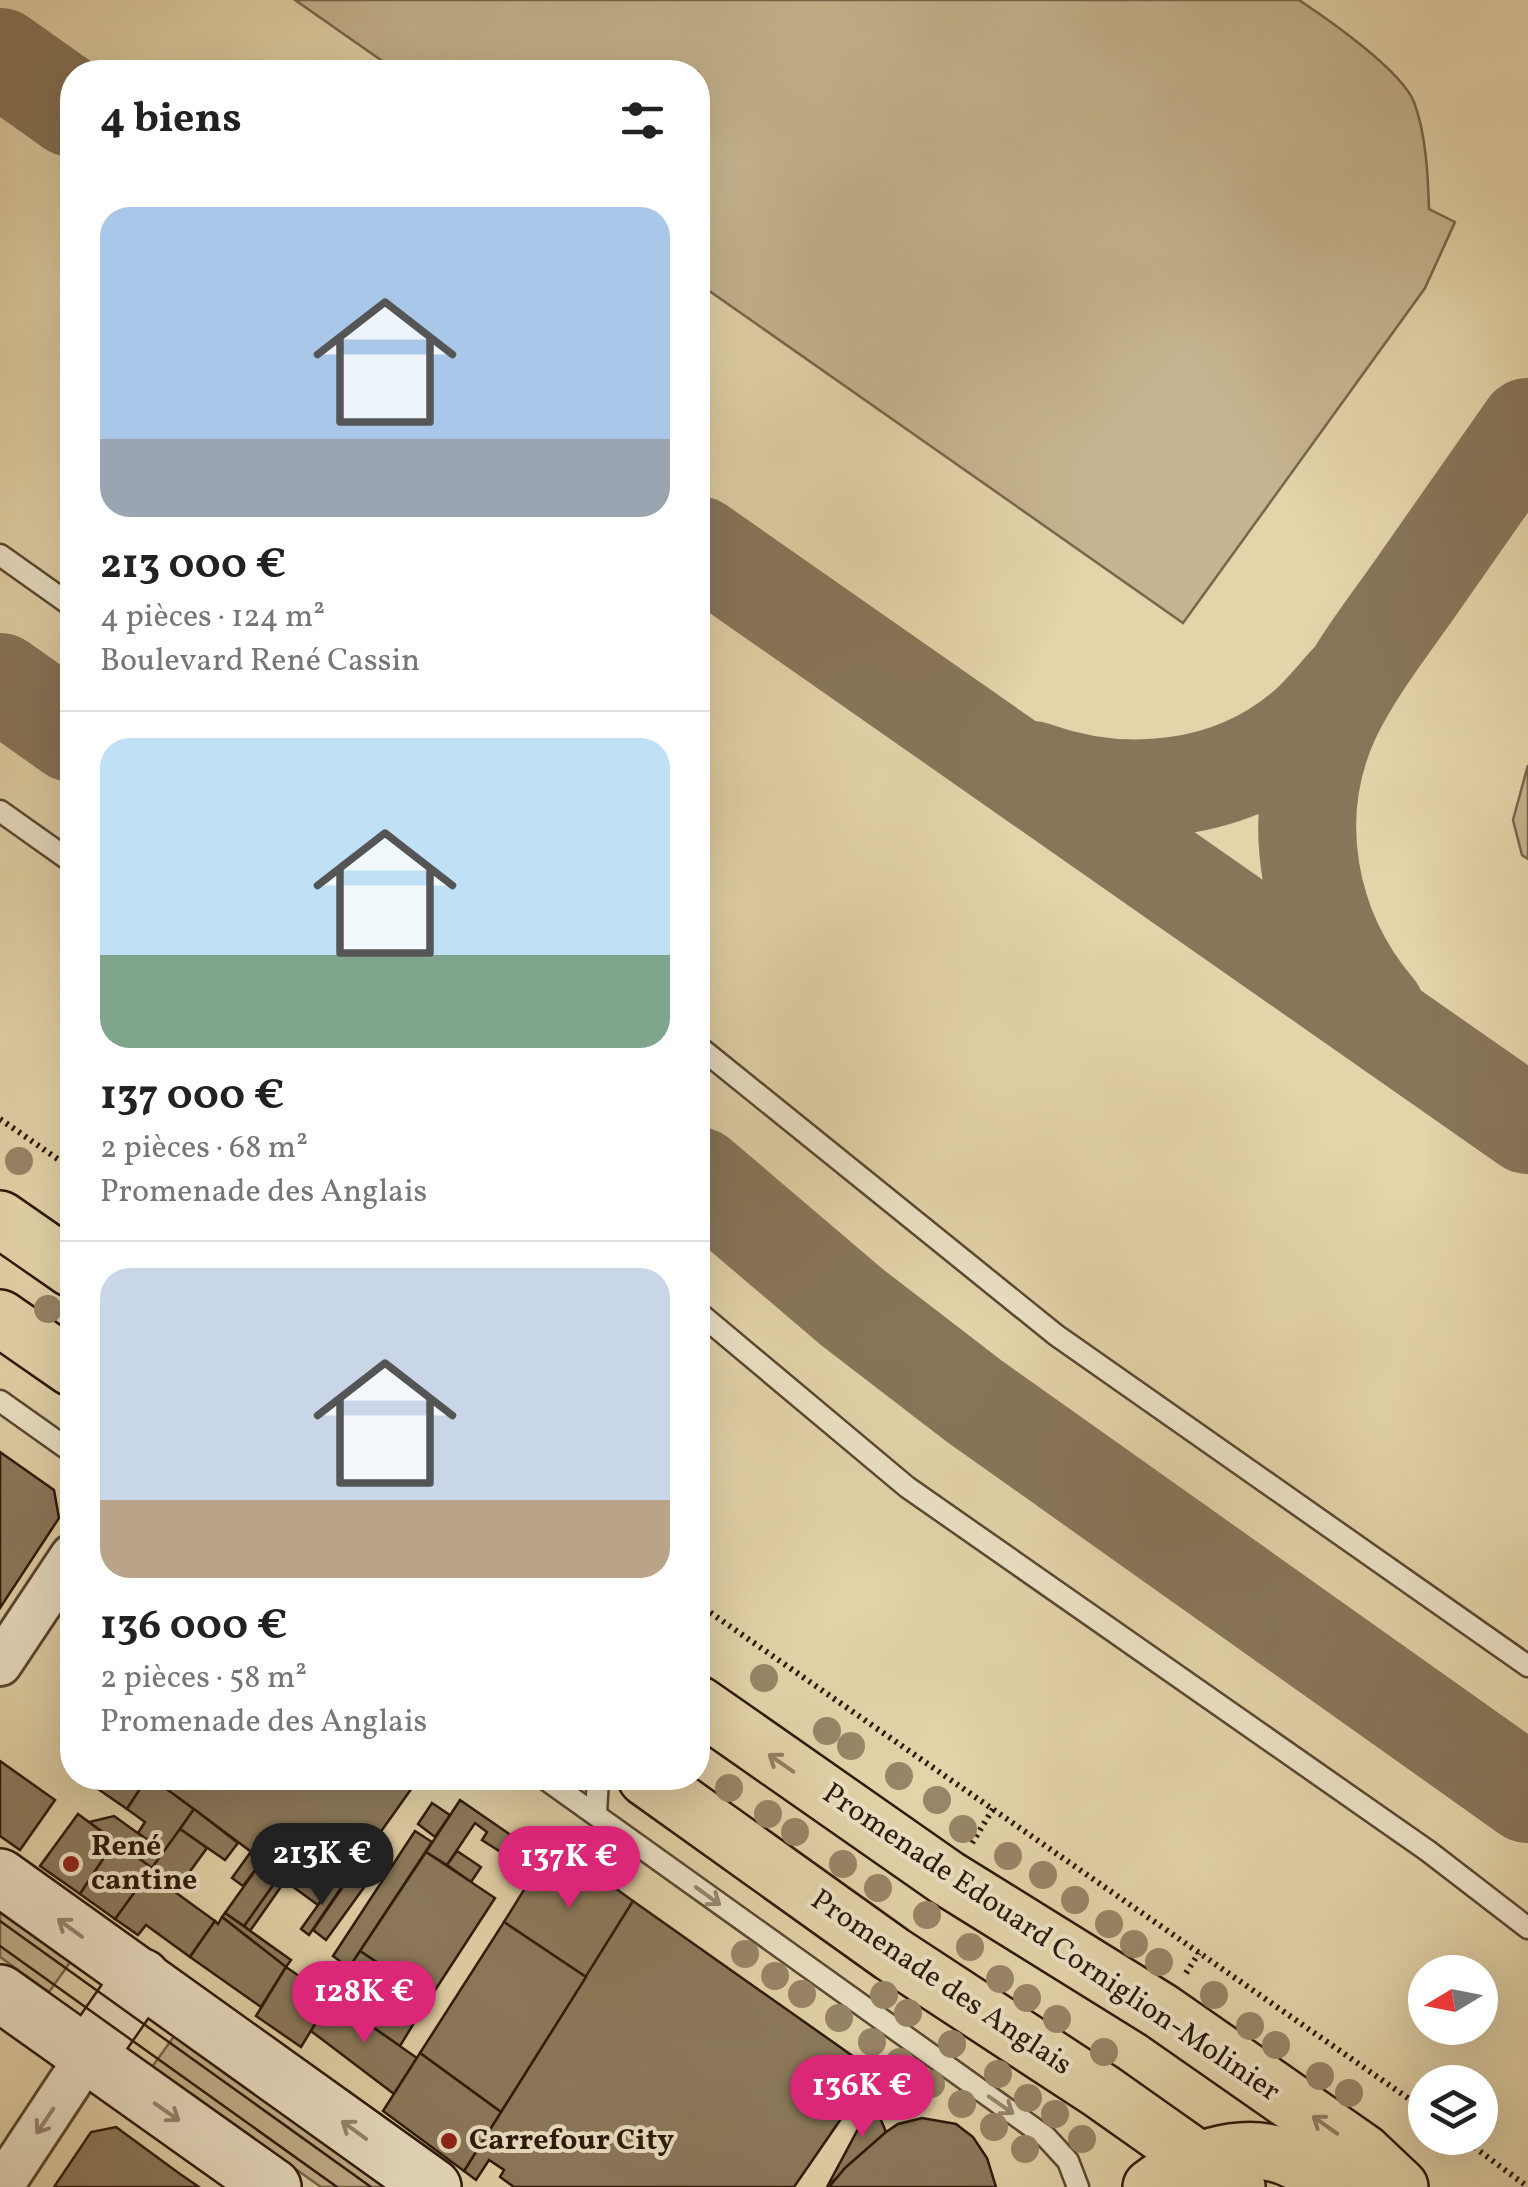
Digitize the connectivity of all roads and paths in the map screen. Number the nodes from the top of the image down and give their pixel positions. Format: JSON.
{"nodes":[{"id":1,"x":0,"y":555,"type":"edge"},
{"id":2,"x":60,"y":598,"type":"edge"},
{"id":3,"x":0,"y":811,"type":"edge"},
{"id":4,"x":60,"y":854,"type":"edge"},
{"id":5,"x":710,"y":1056,"type":"edge"},
{"id":6,"x":0,"y":1119,"type":"edge"},
{"id":7,"x":60,"y":1161,"type":"edge"},
{"id":8,"x":0,"y":1218,"type":"edge"},
{"id":9,"x":60,"y":1260,"type":"edge"},
{"id":10,"x":0,"y":1318,"type":"edge"},
{"id":11,"x":710,"y":1322,"type":"edge"},
{"id":12,"x":60,"y":1360,"type":"edge"},
{"id":13,"x":0,"y":1402,"type":"edge"},
{"id":14,"x":60,"y":1444,"type":"edge"},
{"id":15,"x":60,"y":1574,"type":"edge"},
{"id":16,"x":710,"y":1612,"type":"edge"},
{"id":17,"x":0,"y":1664,"type":"edge"},
{"id":18,"x":1528,"y":1666,"type":"edge"},
{"id":19,"x":710,"y":1712,"type":"edge"},
{"id":20,"x":561,"y":1790,"type":"edge"},
{"id":21,"x":597,"y":1790,"type":"edge"},
{"id":22,"x":663,"y":1790,"type":"edge"},
{"id":23,"x":993,"y":1809,"type":"junction"},
{"id":24,"x":596,"y":1814,"type":"junction"},
{"id":25,"x":966,"y":1853,"type":"dead end"},
{"id":26,"x":0,"y":1877,"type":"edge"},
{"id":27,"x":1524,"y":1923,"type":"edge"},
{"id":28,"x":142,"y":1977,"type":"junction"},
{"id":29,"x":0,"y":1994,"type":"edge"},
{"id":30,"x":88,"y":2055,"type":"junction"},
{"id":31,"x":1408,"y":2098,"type":"edge"},
{"id":32,"x":1142,"y":2122,"type":"junction"},
{"id":33,"x":1485,"y":2155,"type":"edge"},
{"id":34,"x":1216,"y":2178,"type":"edge"},
{"id":35,"x":1,"y":2187,"type":"edge"},
{"id":36,"x":273,"y":2187,"type":"edge"},
{"id":37,"x":433,"y":2187,"type":"edge"},
{"id":38,"x":1078,"y":2187,"type":"edge"},
{"id":39,"x":1148,"y":2187,"type":"edge"},
{"id":40,"x":1337,"y":2187,"type":"edge"},
{"id":41,"x":1400,"y":2187,"type":"edge"},
{"id":42,"x":1528,"y":2187,"type":"edge"}],
"edges":[{"from":1,"to":2,"type":"lane"},
{"from":3,"to":4,"type":"lane"},
{"from":5,"to":18,"type":"lane"},
{"from":6,"to":7,"type":"path"},
{"from":8,"to":9,"type":"main road"},
{"from":10,"to":12,"type":"main road"},
{"from":11,"to":27,"type":"lane"},
{"from":13,"to":14,"type":"lane"},
{"from":15,"to":17,"type":"street"},
{"from":16,"to":23,"type":"path"},
{"from":41,"to":19,"type":"main road","name":"Promenade Edouard Corniglion-Molinier","one_way":true},
{"from":20,"to":24,"type":"lane"},
{"from":21,"to":24,"type":"lane"},
{"from":22,"to":32,"type":"main road","name":"Promenade des Anglais"},
{"from":23,"to":25,"type":"path"},
{"from":23,"to":31,"type":"path"},
{"from":24,"to":38,"type":"lane","one_way":true},
{"from":28,"to":26,"type":"main road","one_way":true},
{"from":28,"to":30,"type":"main road"},
{"from":37,"to":28,"type":"main road","one_way":true},
{"from":29,"to":30,"type":"main road"},
{"from":30,"to":35,"type":"street","one_way":true},
{"from":30,"to":36,"type":"main road","one_way":true},
{"from":32,"to":34,"type":"main road","name":"Promenade des Anglais"},
{"from":32,"to":39,"type":"main road"},
{"from":33,"to":42,"type":"path"},
{"from":34,"to":39,"type":"main road"},
{"from":34,"to":40,"type":"main road"}]}
